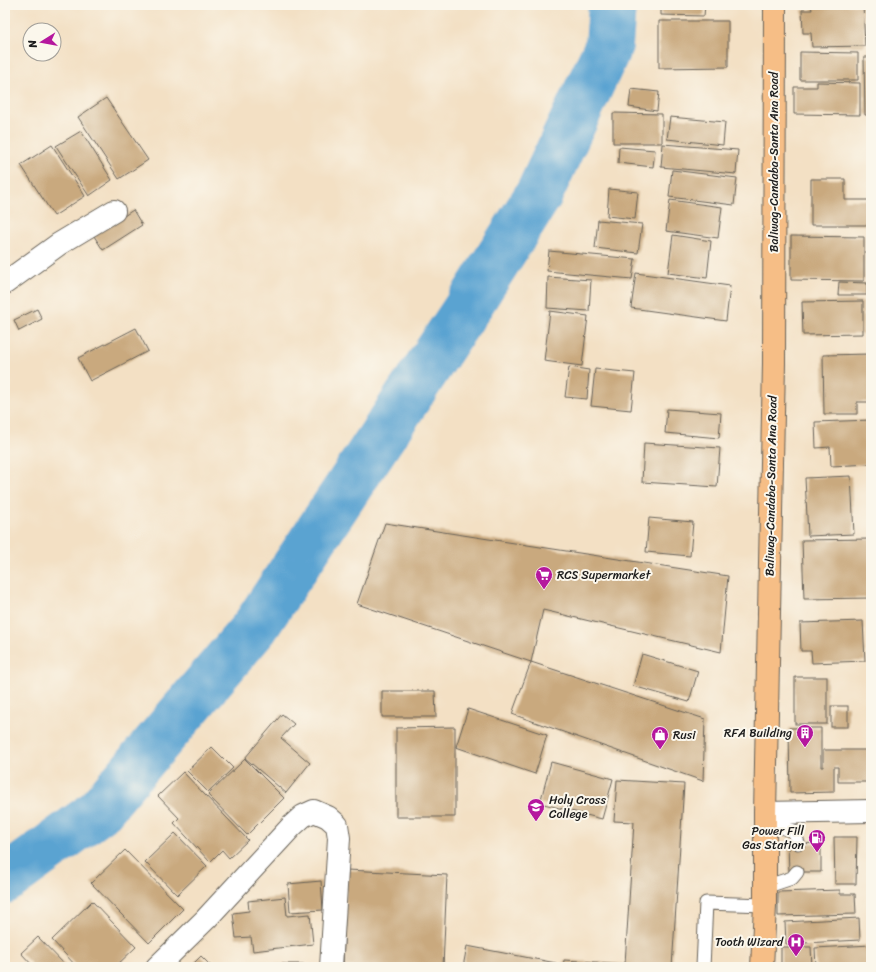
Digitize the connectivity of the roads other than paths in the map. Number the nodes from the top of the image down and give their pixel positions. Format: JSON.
{"nodes":[{"id":1,"x":775,"y":5,"type":"edge"},
{"id":2,"x":114,"y":211,"type":"dead end"},
{"id":3,"x":5,"y":283,"type":"edge"},
{"id":4,"x":871,"y":811,"type":"edge"},
{"id":5,"x":765,"y":817,"type":"junction"},
{"id":6,"x":797,"y":872,"type":"dead end"},
{"id":7,"x":765,"y":896,"type":"junction"},
{"id":8,"x":157,"y":967,"type":"edge"},
{"id":9,"x":331,"y":967,"type":"edge"},
{"id":10,"x":703,"y":967,"type":"edge"},
{"id":11,"x":762,"y":967,"type":"edge"}],
"edges":[{"from":1,"to":5,"type":"main road","name":"Baliwag-Candaba-Santa Ana Road"},
{"from":2,"to":3,"type":"street"},
{"from":4,"to":5,"type":"street"},
{"from":5,"to":7,"type":"main road","name":"Baliwag-Candaba-Santa Ana Road"},
{"from":6,"to":7,"type":"lane"},
{"from":7,"to":10,"type":"lane"},
{"from":7,"to":11,"type":"main road","name":"Baliwag-Candaba-Santa Ana Road"},
{"from":8,"to":9,"type":"street"}]}
